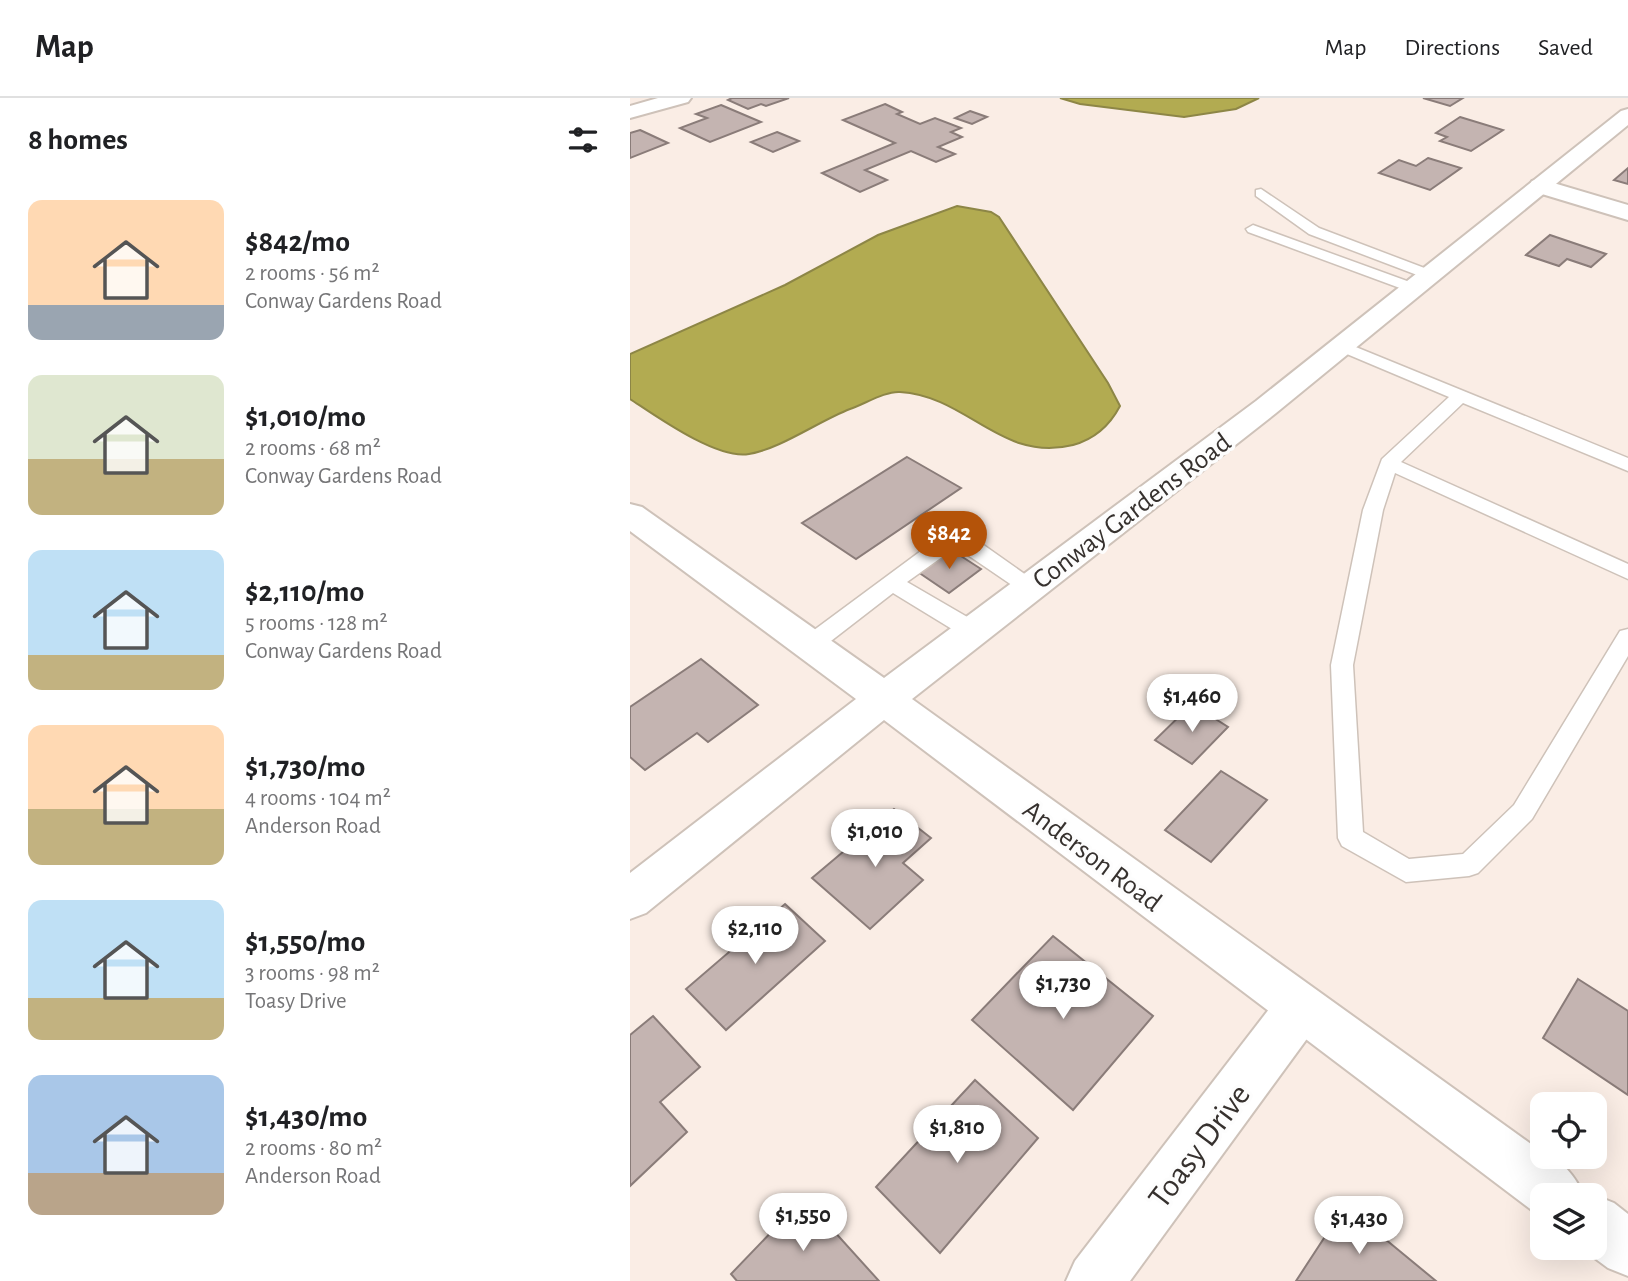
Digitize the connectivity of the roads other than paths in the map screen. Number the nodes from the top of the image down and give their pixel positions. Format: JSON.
{"nodes":[{"id":1,"x":681,"y":98,"type":"edge"},
{"id":2,"x":630,"y":112,"type":"edge"},
{"id":3,"x":1628,"y":115,"type":"edge"},
{"id":4,"x":1540,"y":186,"type":"junction"},
{"id":5,"x":1262,"y":193,"type":"dead end"},
{"id":6,"x":1628,"y":213,"type":"edge"},
{"id":7,"x":1253,"y":229,"type":"dead end"},
{"id":8,"x":1422,"y":281,"type":"junction"},
{"id":9,"x":1341,"y":346,"type":"junction"},
{"id":10,"x":1461,"y":396,"type":"junction"},
{"id":11,"x":1389,"y":463,"type":"junction"},
{"id":12,"x":1628,"y":465,"type":"edge"},
{"id":13,"x":630,"y":515,"type":"edge"},
{"id":14,"x":1628,"y":572,"type":"edge"},
{"id":15,"x":892,"y":583,"type":"junction"},
{"id":16,"x":1029,"y":587,"type":"junction"},
{"id":17,"x":973,"y":631,"type":"junction"},
{"id":18,"x":1628,"y":637,"type":"edge"},
{"id":19,"x":810,"y":645,"type":"junction"},
{"id":20,"x":884,"y":699,"type":"junction"},
{"id":21,"x":630,"y":898,"type":"edge"},
{"id":22,"x":1300,"y":1009,"type":"junction"},
{"id":23,"x":1539,"y":1183,"type":"edge"},
{"id":24,"x":1607,"y":1233,"type":"edge"},
{"id":25,"x":1628,"y":1248,"type":"edge"},
{"id":26,"x":1095,"y":1281,"type":"edge"}],
"edges":[{"from":1,"to":2,"type":"street"},
{"from":3,"to":4,"type":"street","name":"Conway Gardens Road"},
{"from":4,"to":6,"type":"street"},
{"from":4,"to":8,"type":"street","name":"Conway Gardens Road"},
{"from":5,"to":8,"type":"lane"},
{"from":7,"to":8,"type":"lane"},
{"from":8,"to":9,"type":"street","name":"Conway Gardens Road"},
{"from":9,"to":10,"type":"lane"},
{"from":9,"to":16,"type":"street","name":"Conway Gardens Road"},
{"from":10,"to":11,"type":"lane"},
{"from":10,"to":12,"type":"lane"},
{"from":11,"to":14,"type":"lane"},
{"from":11,"to":18,"type":"lane"},
{"from":13,"to":19,"type":"street","name":"Anderson Road"},
{"from":15,"to":16,"type":"lane"},
{"from":15,"to":17,"type":"lane"},
{"from":15,"to":19,"type":"lane"},
{"from":16,"to":17,"type":"street","name":"Conway Gardens Road"},
{"from":17,"to":20,"type":"street","name":"Conway Gardens Road"},
{"from":19,"to":20,"type":"street","name":"Anderson Road"},
{"from":20,"to":21,"type":"street","name":"Conway Gardens Road"},
{"from":20,"to":22,"type":"street","name":"Anderson Road"},
{"from":22,"to":23,"type":"street","name":"Anderson Road"},
{"from":22,"to":26,"type":"street","name":"Toasy Drive"},
{"from":24,"to":25,"type":"street"}]}
